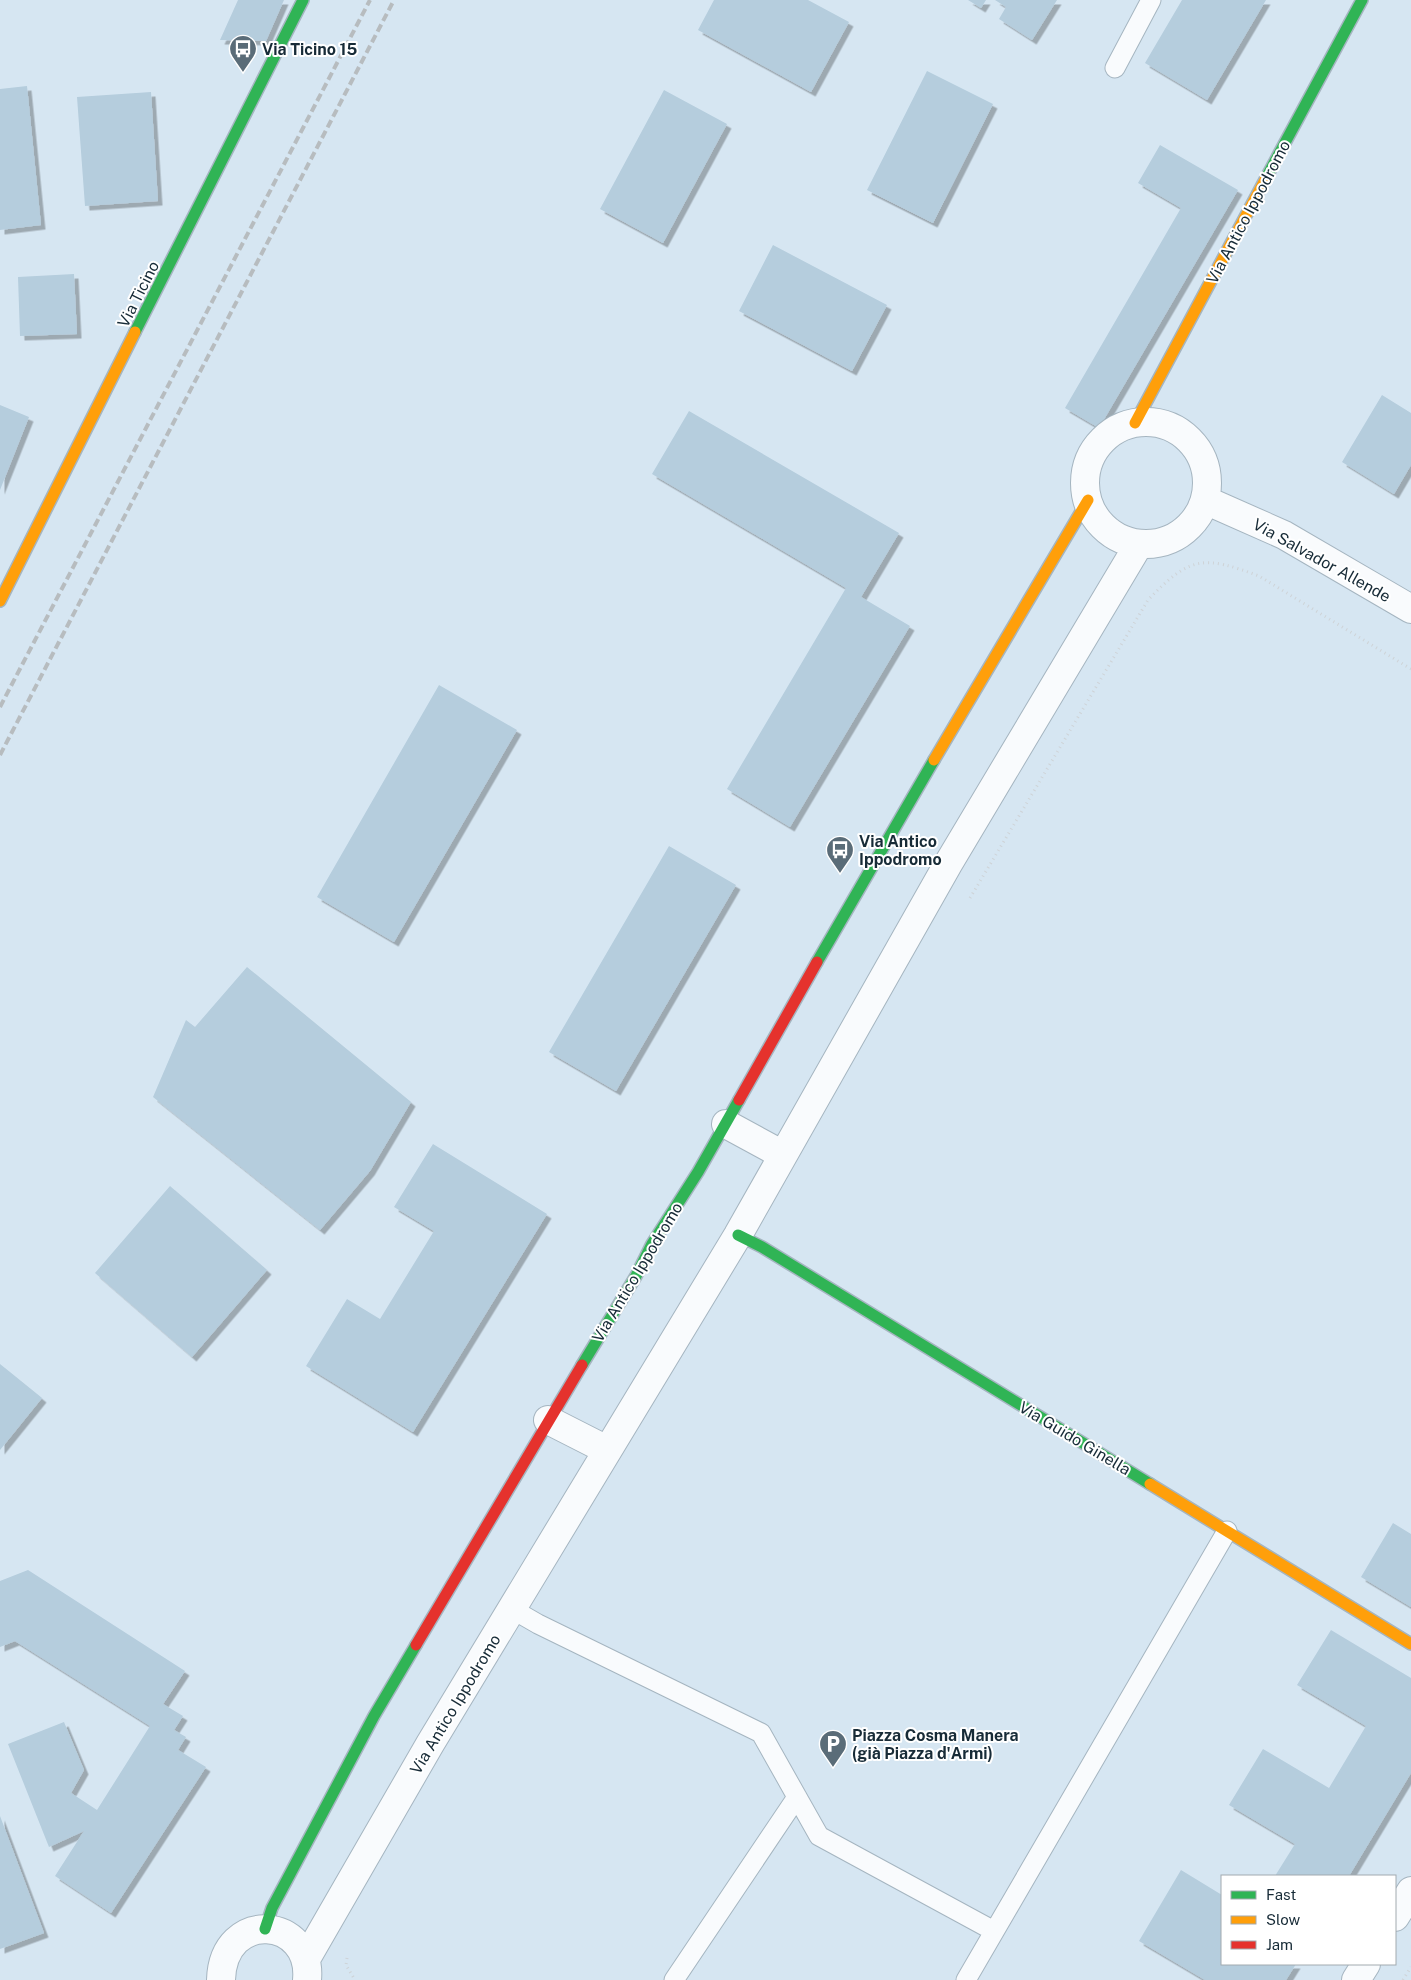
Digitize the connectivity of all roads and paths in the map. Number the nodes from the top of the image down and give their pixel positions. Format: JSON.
{"nodes":[{"id":1,"x":303,"y":0,"type":"edge"},
{"id":2,"x":1151,"y":0,"type":"edge"},
{"id":3,"x":1362,"y":0,"type":"edge"},
{"id":4,"x":1116,"y":68,"type":"dead end"},
{"id":5,"x":1135,"y":424,"type":"junction"},
{"id":6,"x":1088,"y":500,"type":"junction"},
{"id":7,"x":1205,"y":500,"type":"junction"},
{"id":8,"x":1139,"y":544,"type":"junction"},
{"id":9,"x":0,"y":601,"type":"edge"},
{"id":10,"x":1411,"y":609,"type":"edge"},
{"id":11,"x":1411,"y":669,"type":"edge"},
{"id":12,"x":969,"y":900,"type":"dead end"},
{"id":13,"x":726,"y":1124,"type":"junction"},
{"id":14,"x":783,"y":1155,"type":"junction"},
{"id":15,"x":738,"y":1234,"type":"junction"},
{"id":16,"x":548,"y":1420,"type":"junction"},
{"id":17,"x":607,"y":1450,"type":"junction"},
{"id":18,"x":1227,"y":1531,"type":"junction"},
{"id":19,"x":512,"y":1609,"type":"junction"},
{"id":20,"x":1411,"y":1644,"type":"edge"},
{"id":21,"x":797,"y":1798,"type":"junction"},
{"id":22,"x":1411,"y":1891,"type":"edge"},
{"id":23,"x":1396,"y":1915,"type":"edge"},
{"id":24,"x":265,"y":1929,"type":"junction"},
{"id":25,"x":994,"y":1931,"type":"junction"},
{"id":26,"x":347,"y":1956,"type":"dead end"},
{"id":27,"x":1365,"y":1965,"type":"edge"},
{"id":28,"x":1411,"y":1967,"type":"edge"},
{"id":29,"x":306,"y":1970,"type":"edge"},
{"id":30,"x":221,"y":1980,"type":"edge"},
{"id":31,"x":355,"y":1980,"type":"edge"},
{"id":32,"x":674,"y":1980,"type":"edge"},
{"id":33,"x":966,"y":1980,"type":"edge"},
{"id":34,"x":1356,"y":1980,"type":"edge"},
{"id":35,"x":1403,"y":1980,"type":"edge"}],
"edges":[{"from":1,"to":9,"type":"street","name":"Via Ticino"},
{"from":2,"to":4,"type":"lane"},
{"from":3,"to":5,"type":"street","name":"Via Antico Ippodromo"},
{"from":5,"to":6,"type":"street"},
{"from":5,"to":7,"type":"street"},
{"from":6,"to":8,"type":"street"},
{"from":6,"to":13,"type":"street","name":"Via Antico Ippodromo"},
{"from":7,"to":8,"type":"street"},
{"from":7,"to":10,"type":"street","name":"Via Salvador Allende"},
{"from":8,"to":14,"type":"street","name":"Via Antico Ippodromo"},
{"from":11,"to":12,"type":"path"},
{"from":13,"to":14,"type":"street"},
{"from":13,"to":16,"type":"street","name":"Via Antico Ippodromo"},
{"from":14,"to":15,"type":"street","name":"Via Antico Ippodromo"},
{"from":15,"to":17,"type":"street","name":"Via Antico Ippodromo"},
{"from":15,"to":18,"type":"street","name":"Via Guido Ginella"},
{"from":16,"to":17,"type":"street"},
{"from":16,"to":24,"type":"street","name":"Via Antico Ippodromo"},
{"from":17,"to":19,"type":"street","name":"Via Antico Ippodromo"},
{"from":18,"to":20,"type":"street","name":"Via Guido Ginella"},
{"from":18,"to":25,"type":"lane"},
{"from":19,"to":21,"type":"lane"},
{"from":19,"to":29,"type":"street","name":"Via Antico Ippodromo"},
{"from":21,"to":25,"type":"lane"},
{"from":21,"to":32,"type":"lane"},
{"from":22,"to":23,"type":"street"},
{"from":24,"to":29,"type":"street"},
{"from":24,"to":30,"type":"street"},
{"from":25,"to":33,"type":"lane"},
{"from":26,"to":31,"type":"path"},
{"from":27,"to":34,"type":"street"},
{"from":28,"to":35,"type":"path"}]}
